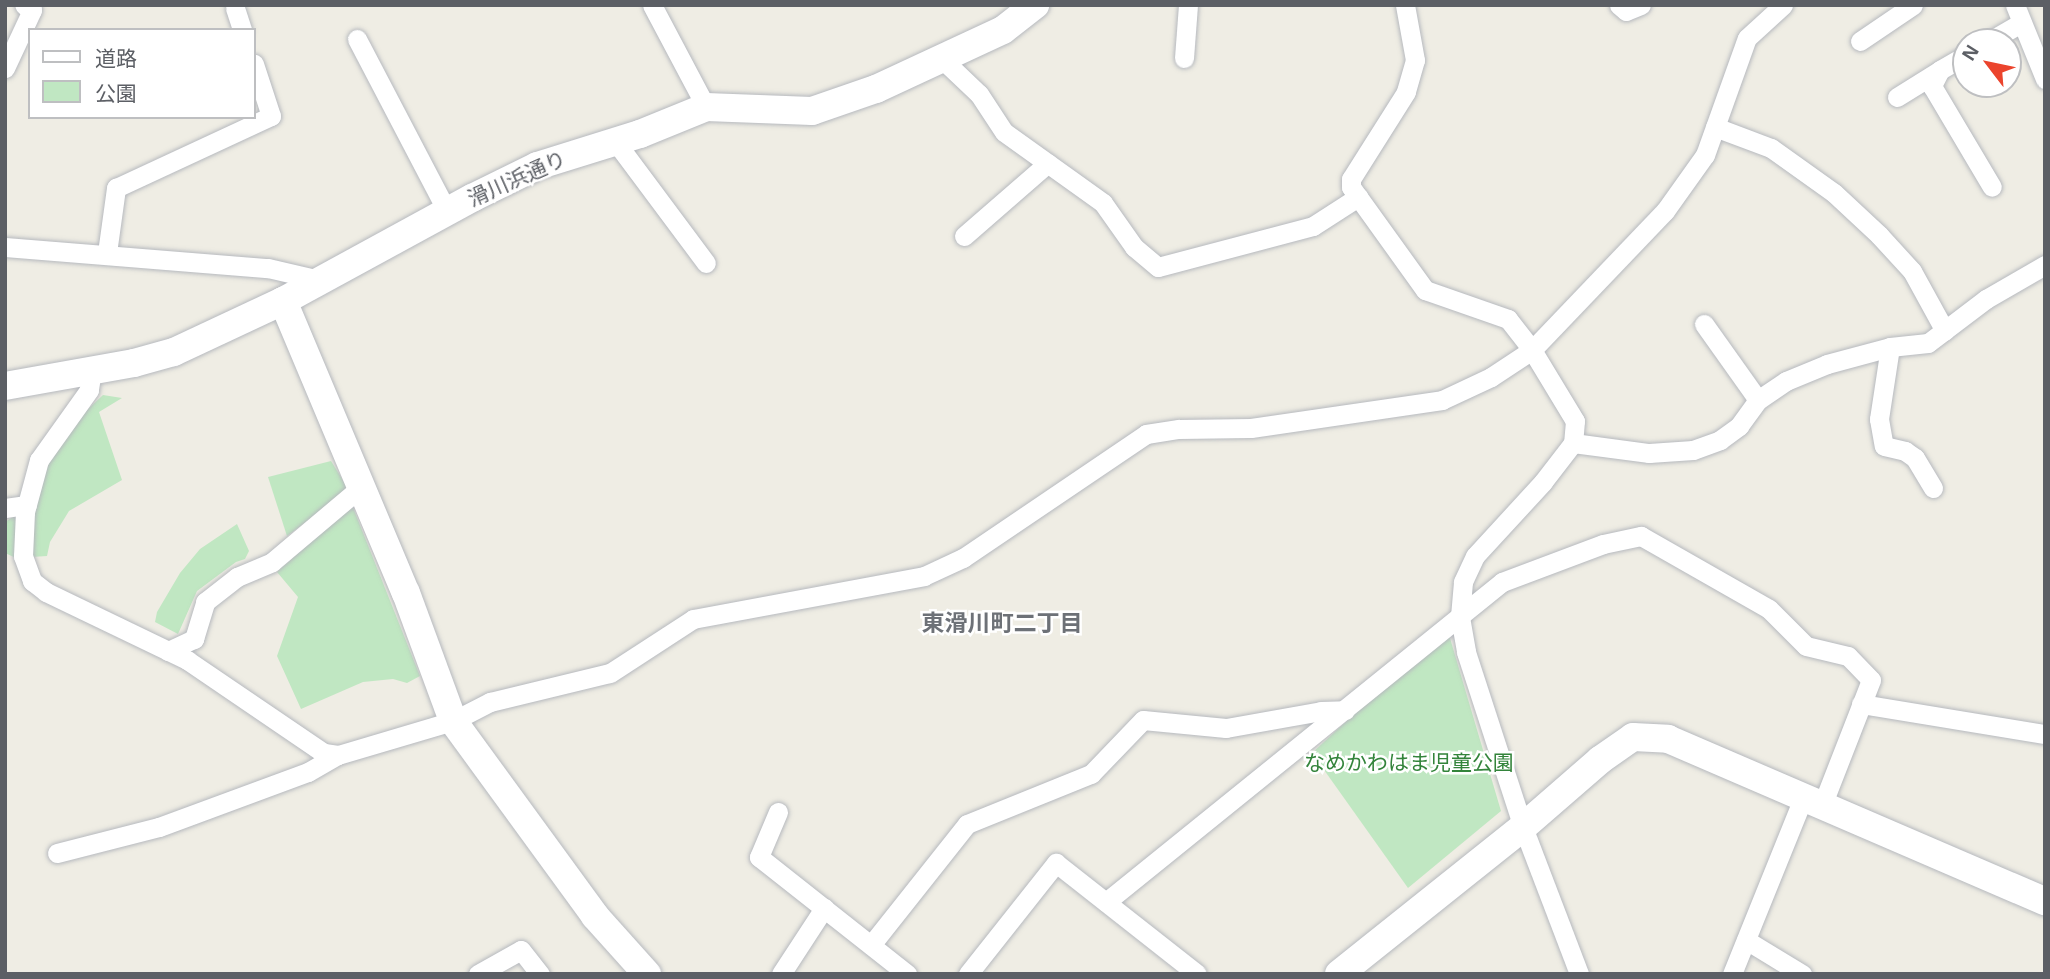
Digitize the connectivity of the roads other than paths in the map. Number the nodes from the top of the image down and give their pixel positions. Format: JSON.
{"nodes":[{"id":1,"x":652,"y":5,"type":"edge"},
{"id":2,"x":1035,"y":5,"type":"edge"},
{"id":3,"x":1188,"y":5,"type":"edge"},
{"id":4,"x":1405,"y":5,"type":"edge"},
{"id":5,"x":1619,"y":5,"type":"edge"},
{"id":6,"x":1641,"y":5,"type":"edge"},
{"id":7,"x":1783,"y":5,"type":"edge"},
{"id":8,"x":1913,"y":5,"type":"edge"},
{"id":9,"x":234,"y":6,"type":"edge"},
{"id":10,"x":34,"y":7,"type":"edge"},
{"id":11,"x":2019,"y":14,"type":"edge"},
{"id":12,"x":241,"y":28,"type":"edge"},
{"id":13,"x":2004,"y":28,"type":"edge"},
{"id":14,"x":357,"y":39,"type":"dead end"},
{"id":15,"x":1860,"y":41,"type":"dead end"},
{"id":16,"x":941,"y":58,"type":"junction"},
{"id":17,"x":1184,"y":58,"type":"dead end"},
{"id":18,"x":1952,"y":63,"type":"edge"},
{"id":19,"x":5,"y":68,"type":"edge"},
{"id":20,"x":256,"y":70,"type":"edge"},
{"id":21,"x":1940,"y":70,"type":"junction"},
{"id":22,"x":2045,"y":79,"type":"edge"},
{"id":23,"x":1897,"y":97,"type":"dead end"},
{"id":24,"x":706,"y":107,"type":"junction"},
{"id":25,"x":1715,"y":127,"type":"junction"},
{"id":26,"x":615,"y":141,"type":"junction"},
{"id":27,"x":1048,"y":163,"type":"junction"},
{"id":28,"x":1992,"y":187,"type":"dead end"},
{"id":29,"x":1358,"y":197,"type":"junction"},
{"id":30,"x":447,"y":211,"type":"junction"},
{"id":31,"x":964,"y":236,"type":"dead end"},
{"id":32,"x":5,"y":247,"type":"edge"},
{"id":33,"x":107,"y":253,"type":"junction"},
{"id":34,"x":706,"y":263,"type":"dead end"},
{"id":35,"x":2045,"y":265,"type":"edge"},
{"id":36,"x":320,"y":280,"type":"junction"},
{"id":37,"x":283,"y":301,"type":"junction"},
{"id":38,"x":1704,"y":324,"type":"dead end"},
{"id":39,"x":1945,"y":331,"type":"junction"},
{"id":40,"x":1890,"y":347,"type":"junction"},
{"id":41,"x":1532,"y":350,"type":"junction"},
{"id":42,"x":92,"y":370,"type":"junction"},
{"id":43,"x":5,"y":386,"type":"edge"},
{"id":44,"x":1758,"y":400,"type":"junction"},
{"id":45,"x":1573,"y":443,"type":"junction"},
{"id":46,"x":361,"y":487,"type":"junction"},
{"id":47,"x":1933,"y":488,"type":"dead end"},
{"id":48,"x":27,"y":505,"type":"junction"},
{"id":49,"x":5,"y":508,"type":"edge"},
{"id":50,"x":1460,"y":617,"type":"junction"},
{"id":51,"x":168,"y":650,"type":"junction"},
{"id":52,"x":1861,"y":704,"type":"junction"},
{"id":53,"x":1345,"y":710,"type":"junction"},
{"id":54,"x":453,"y":721,"type":"junction"},
{"id":55,"x":2045,"y":734,"type":"edge"},
{"id":56,"x":338,"y":755,"type":"junction"},
{"id":57,"x":1813,"y":802,"type":"junction"},
{"id":58,"x":778,"y":812,"type":"dead end"},
{"id":59,"x":1523,"y":827,"type":"junction"},
{"id":60,"x":57,"y":853,"type":"dead end"},
{"id":61,"x":2045,"y":901,"type":"edge"},
{"id":62,"x":1106,"y":902,"type":"junction"},
{"id":63,"x":824,"y":908,"type":"junction"},
{"id":64,"x":1746,"y":940,"type":"junction"},
{"id":65,"x":871,"y":945,"type":"junction"},
{"id":66,"x":478,"y":974,"type":"edge"},
{"id":67,"x":540,"y":974,"type":"edge"},
{"id":68,"x":647,"y":974,"type":"edge"},
{"id":69,"x":780,"y":974,"type":"edge"},
{"id":70,"x":907,"y":974,"type":"edge"},
{"id":71,"x":968,"y":974,"type":"edge"},
{"id":72,"x":1197,"y":974,"type":"edge"},
{"id":73,"x":1339,"y":974,"type":"edge"},
{"id":74,"x":1579,"y":974,"type":"edge"},
{"id":75,"x":1732,"y":974,"type":"edge"},
{"id":76,"x":1802,"y":974,"type":"edge"}],
"edges":[{"from":1,"to":24,"type":"street"},
{"from":2,"to":16,"type":"street","name":"滑川浜通り"},
{"from":3,"to":17,"type":"street"},
{"from":4,"to":29,"type":"street"},
{"from":5,"to":6,"type":"street"},
{"from":7,"to":25,"type":"street"},
{"from":8,"to":15,"type":"street"},
{"from":9,"to":12,"type":"street"},
{"from":10,"to":19,"type":"street"},
{"from":11,"to":13,"type":"street"},
{"from":11,"to":22,"type":"street"},
{"from":14,"to":30,"type":"street"},
{"from":16,"to":24,"type":"street","name":"滑川浜通り"},
{"from":16,"to":27,"type":"street"},
{"from":18,"to":21,"type":"street"},
{"from":20,"to":33,"type":"street"},
{"from":21,"to":23,"type":"street"},
{"from":21,"to":28,"type":"street"},
{"from":24,"to":26,"type":"street","name":"滑川浜通り"},
{"from":25,"to":39,"type":"street"},
{"from":25,"to":41,"type":"street"},
{"from":26,"to":30,"type":"street","name":"滑川浜通り"},
{"from":26,"to":34,"type":"street"},
{"from":27,"to":29,"type":"street"},
{"from":27,"to":31,"type":"street"},
{"from":29,"to":41,"type":"street"},
{"from":30,"to":36,"type":"street","name":"滑川浜通り"},
{"from":32,"to":33,"type":"street"},
{"from":33,"to":36,"type":"street"},
{"from":35,"to":39,"type":"street"},
{"from":36,"to":37,"type":"street","name":"滑川浜通り"},
{"from":37,"to":42,"type":"street","name":"滑川浜通り"},
{"from":37,"to":46,"type":"street"},
{"from":38,"to":44,"type":"street"},
{"from":39,"to":40,"type":"street"},
{"from":40,"to":44,"type":"street"},
{"from":40,"to":47,"type":"street"},
{"from":41,"to":45,"type":"street"},
{"from":41,"to":54,"type":"street"},
{"from":42,"to":43,"type":"street","name":"滑川浜通り"},
{"from":42,"to":48,"type":"street"},
{"from":44,"to":45,"type":"street"},
{"from":45,"to":50,"type":"street"},
{"from":46,"to":51,"type":"street"},
{"from":46,"to":54,"type":"street"},
{"from":48,"to":49,"type":"street"},
{"from":48,"to":51,"type":"street"},
{"from":50,"to":52,"type":"street"},
{"from":50,"to":53,"type":"street"},
{"from":50,"to":59,"type":"street"},
{"from":51,"to":56,"type":"street"},
{"from":52,"to":55,"type":"street"},
{"from":52,"to":57,"type":"street"},
{"from":53,"to":62,"type":"street"},
{"from":53,"to":65,"type":"street"},
{"from":54,"to":56,"type":"street"},
{"from":54,"to":68,"type":"street"},
{"from":56,"to":60,"type":"street"},
{"from":57,"to":59,"type":"street"},
{"from":57,"to":61,"type":"street"},
{"from":57,"to":64,"type":"street"},
{"from":58,"to":63,"type":"street"},
{"from":59,"to":73,"type":"street"},
{"from":59,"to":74,"type":"street"},
{"from":62,"to":71,"type":"street"},
{"from":62,"to":72,"type":"street"},
{"from":63,"to":65,"type":"street"},
{"from":63,"to":69,"type":"street"},
{"from":64,"to":75,"type":"street"},
{"from":64,"to":76,"type":"street"},
{"from":65,"to":70,"type":"street"},
{"from":66,"to":67,"type":"street"}]}
